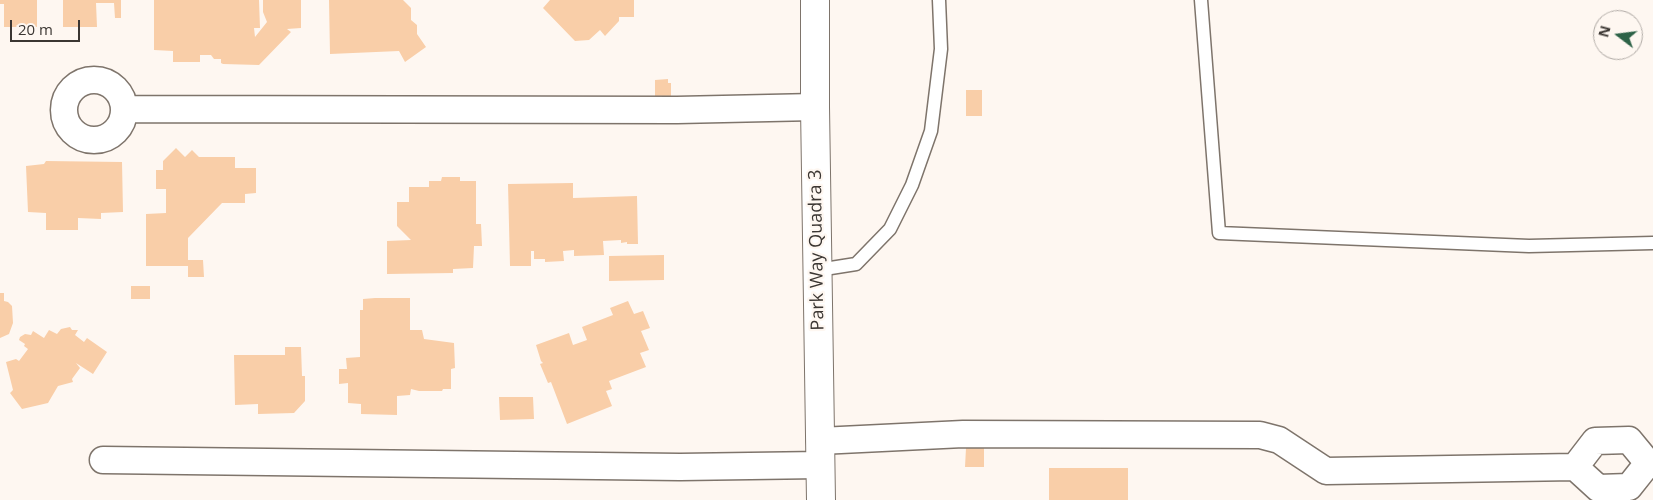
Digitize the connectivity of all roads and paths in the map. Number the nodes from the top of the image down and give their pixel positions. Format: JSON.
{"nodes":[{"id":1,"x":815,"y":0,"type":"edge"},
{"id":2,"x":939,"y":0,"type":"edge"},
{"id":3,"x":1201,"y":0,"type":"edge"},
{"id":4,"x":815,"y":107,"type":"junction"},
{"id":5,"x":124,"y":108,"type":"dead end"},
{"id":6,"x":1653,"y":243,"type":"edge"},
{"id":7,"x":818,"y":270,"type":"junction"},
{"id":8,"x":820,"y":453,"type":"junction"},
{"id":9,"x":103,"y":460,"type":"dead end"},
{"id":10,"x":1575,"y":467,"type":"dead end"},
{"id":11,"x":821,"y":500,"type":"edge"}],
"edges":[{"from":1,"to":4,"type":"street","name":"Park Way Quadra 3"},
{"from":2,"to":7,"type":"lane"},
{"from":3,"to":6,"type":"lane"},
{"from":4,"to":5,"type":"street"},
{"from":4,"to":7,"type":"street","name":"Park Way Quadra 3"},
{"from":7,"to":8,"type":"street","name":"Park Way Quadra 3"},
{"from":8,"to":9,"type":"street"},
{"from":8,"to":10,"type":"street"},
{"from":8,"to":11,"type":"street","name":"Park Way Quadra 3"}]}
